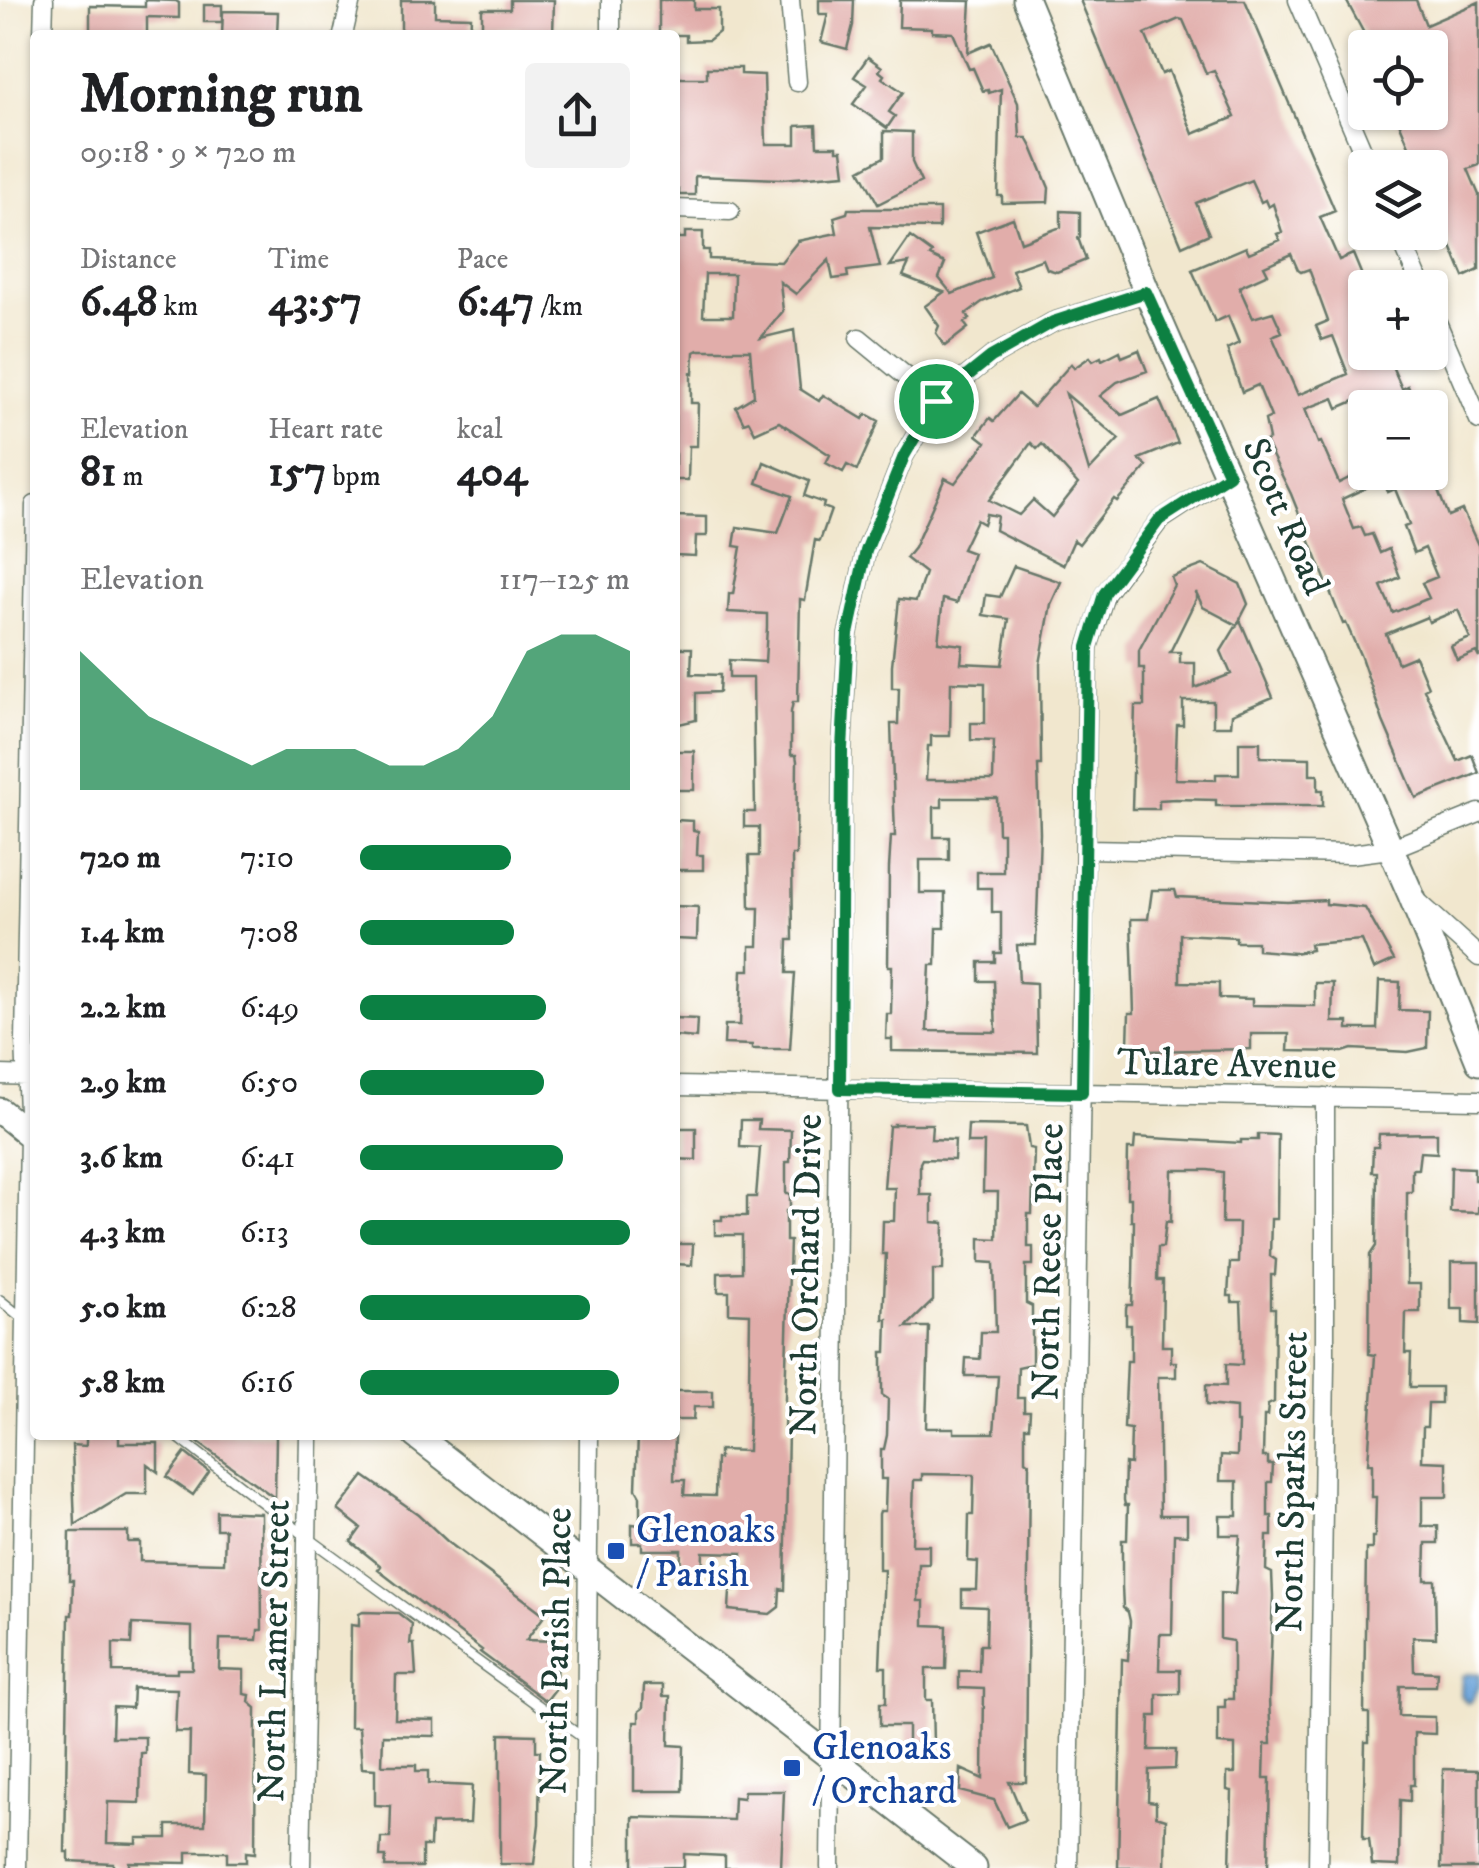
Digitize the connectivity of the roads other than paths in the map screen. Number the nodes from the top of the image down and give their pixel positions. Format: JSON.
{"nodes":[{"id":1,"x":44,"y":0,"type":"edge"},
{"id":2,"x":351,"y":0,"type":"edge"},
{"id":3,"x":611,"y":0,"type":"edge"},
{"id":4,"x":790,"y":0,"type":"edge"},
{"id":5,"x":1026,"y":0,"type":"edge"},
{"id":6,"x":1298,"y":0,"type":"edge"},
{"id":7,"x":44,"y":30,"type":"edge"},
{"id":8,"x":344,"y":30,"type":"edge"},
{"id":9,"x":611,"y":30,"type":"edge"},
{"id":10,"x":798,"y":82,"type":"dead end"},
{"id":11,"x":1362,"y":150,"type":"edge"},
{"id":12,"x":680,"y":209,"type":"edge"},
{"id":13,"x":730,"y":211,"type":"dead end"},
{"id":14,"x":1146,"y":292,"type":"junction"},
{"id":15,"x":859,"y":338,"type":"dead end"},
{"id":16,"x":1448,"y":348,"type":"edge"},
{"id":17,"x":936,"y":401,"type":"junction"},
{"id":18,"x":1479,"y":420,"type":"edge"},
{"id":19,"x":1229,"y":475,"type":"junction"},
{"id":20,"x":1479,"y":813,"type":"edge"},
{"id":21,"x":1086,"y":849,"type":"junction"},
{"id":22,"x":1390,"y":850,"type":"junction"},
{"id":23,"x":1411,"y":895,"type":"junction"},
{"id":24,"x":1479,"y":956,"type":"edge"},
{"id":25,"x":1479,"y":1062,"type":"edge"},
{"id":26,"x":0,"y":1075,"type":"edge"},
{"id":27,"x":30,"y":1076,"type":"edge"},
{"id":28,"x":680,"y":1086,"type":"edge"},
{"id":29,"x":840,"y":1089,"type":"junction"},
{"id":30,"x":1082,"y":1093,"type":"junction"},
{"id":31,"x":1325,"y":1097,"type":"junction"},
{"id":32,"x":1479,"y":1100,"type":"edge"},
{"id":33,"x":0,"y":1111,"type":"edge"},
{"id":34,"x":30,"y":1134,"type":"edge"},
{"id":35,"x":0,"y":1300,"type":"edge"},
{"id":36,"x":30,"y":1324,"type":"edge"},
{"id":37,"x":182,"y":1440,"type":"edge"},
{"id":38,"x":309,"y":1440,"type":"edge"},
{"id":39,"x":420,"y":1440,"type":"edge"},
{"id":40,"x":590,"y":1440,"type":"edge"},
{"id":41,"x":308,"y":1537,"type":"junction"},
{"id":42,"x":588,"y":1570,"type":"junction"},
{"id":43,"x":587,"y":1740,"type":"junction"},
{"id":44,"x":831,"y":1756,"type":"junction"},
{"id":45,"x":17,"y":1868,"type":"edge"},
{"id":46,"x":301,"y":1868,"type":"edge"},
{"id":47,"x":586,"y":1868,"type":"edge"},
{"id":48,"x":830,"y":1868,"type":"edge"},
{"id":49,"x":974,"y":1868,"type":"edge"},
{"id":50,"x":1068,"y":1868,"type":"edge"},
{"id":51,"x":1318,"y":1868,"type":"edge"}],
"edges":[{"from":1,"to":7,"type":"street"},
{"from":2,"to":8,"type":"street"},
{"from":3,"to":9,"type":"street"},
{"from":4,"to":10,"type":"street"},
{"from":5,"to":14,"type":"street","name":"Scott Road"},
{"from":6,"to":11,"type":"street"},
{"from":12,"to":13,"type":"street"},
{"from":14,"to":17,"type":"street","name":"North Orchard Drive"},
{"from":14,"to":19,"type":"street","name":"Scott Road"},
{"from":15,"to":17,"type":"street"},
{"from":16,"to":18,"type":"street"},
{"from":17,"to":29,"type":"street","name":"North Orchard Drive"},
{"from":19,"to":21,"type":"street","name":"North Reese Place"},
{"from":19,"to":22,"type":"street","name":"Scott Road"},
{"from":20,"to":22,"type":"street"},
{"from":21,"to":22,"type":"street"},
{"from":21,"to":30,"type":"street","name":"North Reese Place"},
{"from":22,"to":23,"type":"street","name":"Scott Road"},
{"from":23,"to":24,"type":"street"},
{"from":23,"to":25,"type":"street","name":"Scott Road"},
{"from":26,"to":27,"type":"street"},
{"from":28,"to":29,"type":"street","name":"Tulare Avenue"},
{"from":29,"to":30,"type":"street","name":"Tulare Avenue"},
{"from":29,"to":44,"type":"street","name":"North Orchard Drive"},
{"from":30,"to":31,"type":"street","name":"Tulare Avenue"},
{"from":30,"to":50,"type":"street","name":"North Reese Place"},
{"from":31,"to":32,"type":"street","name":"Tulare Avenue"},
{"from":31,"to":51,"type":"street","name":"North Sparks Street"},
{"from":33,"to":34,"type":"street"},
{"from":35,"to":36,"type":"lane"},
{"from":36,"to":45,"type":"street"},
{"from":37,"to":41,"type":"lane"},
{"from":38,"to":41,"type":"street","name":"North Lamer Street"},
{"from":39,"to":42,"type":"street"},
{"from":40,"to":42,"type":"street","name":"North Parish Place"},
{"from":41,"to":43,"type":"lane"},
{"from":41,"to":46,"type":"street","name":"North Lamer Street"},
{"from":42,"to":43,"type":"street","name":"North Parish Place"},
{"from":42,"to":44,"type":"street"},
{"from":43,"to":47,"type":"street","name":"North Parish Place"},
{"from":44,"to":48,"type":"street","name":"North Orchard Drive"},
{"from":44,"to":49,"type":"street"}]}
